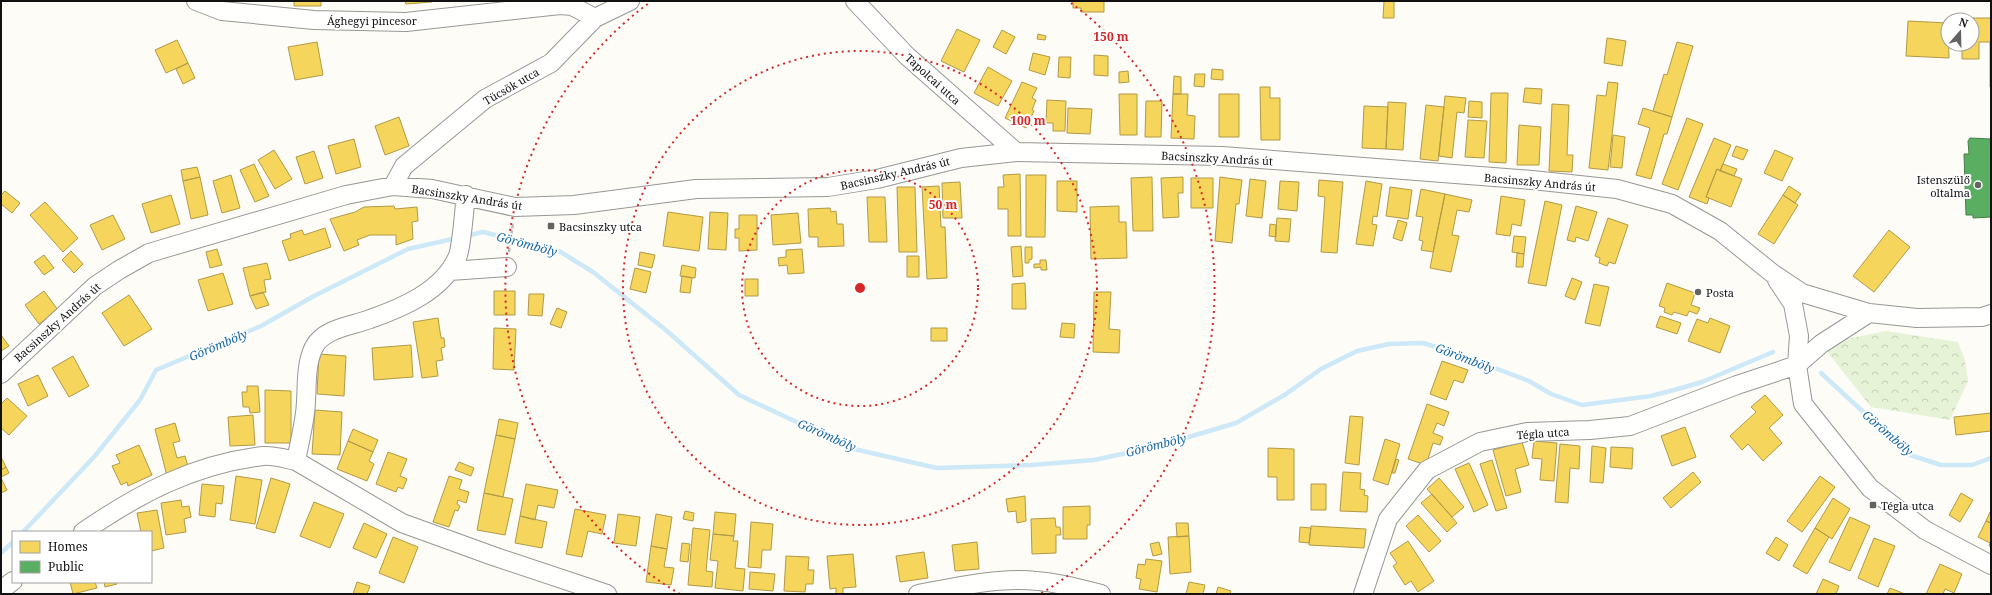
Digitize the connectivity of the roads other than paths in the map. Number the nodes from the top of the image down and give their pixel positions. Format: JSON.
{"nodes":[{"id":1,"x":196,"y":1,"type":"edge"},
{"id":2,"x":630,"y":1,"type":"edge"},
{"id":3,"x":855,"y":1,"type":"edge"},
{"id":4,"x":595,"y":18,"type":"junction"},
{"id":5,"x":1016,"y":152,"type":"junction"},
{"id":6,"x":393,"y":186,"type":"junction"},
{"id":7,"x":466,"y":195,"type":"junction"},
{"id":8,"x":454,"y":264,"type":"junction"},
{"id":9,"x":507,"y":267,"type":"road end"},
{"id":10,"x":1772,"y":273,"type":"junction"},
{"id":11,"x":1869,"y":313,"type":"junction"},
{"id":12,"x":1991,"y":314,"type":"edge"},
{"id":13,"x":1798,"y":365,"type":"junction"},
{"id":14,"x":1,"y":374,"type":"edge"},
{"id":15,"x":296,"y":461,"type":"junction"},
{"id":16,"x":84,"y":531,"type":"edge"},
{"id":17,"x":1991,"y":565,"type":"edge"},
{"id":18,"x":12,"y":582,"type":"edge"},
{"id":19,"x":1,"y":590,"type":"edge"},
{"id":20,"x":607,"y":594,"type":"edge"},
{"id":21,"x":918,"y":594,"type":"edge"},
{"id":22,"x":1101,"y":594,"type":"edge"},
{"id":23,"x":1363,"y":594,"type":"edge"}],
"edges":[{"from":1,"to":4,"type":"street","name":"Ághegyi pincesor"},
{"from":2,"to":4,"type":"street","name":"Tücsök utca"},
{"from":3,"to":5,"type":"street","name":"Tapolcai utca"},
{"from":4,"to":6,"type":"street","name":"Tücsök utca"},
{"from":5,"to":7,"type":"street","name":"Bacsinszky András út"},
{"from":5,"to":10,"type":"street","name":"Bacsinszky András út"},
{"from":6,"to":7,"type":"street","name":"Bacsinszky András út"},
{"from":6,"to":14,"type":"street","name":"Bacsinszky András út"},
{"from":7,"to":8,"type":"street"},
{"from":8,"to":9,"type":"street"},
{"from":8,"to":15,"type":"street"},
{"from":10,"to":11,"type":"street"},
{"from":10,"to":13,"type":"street"},
{"from":11,"to":12,"type":"street"},
{"from":11,"to":13,"type":"street"},
{"from":13,"to":17,"type":"street"},
{"from":13,"to":23,"type":"street","name":"Tégla utca"},
{"from":15,"to":16,"type":"street"},
{"from":15,"to":20,"type":"street"},
{"from":18,"to":19,"type":"street"},
{"from":21,"to":22,"type":"street"}]}
